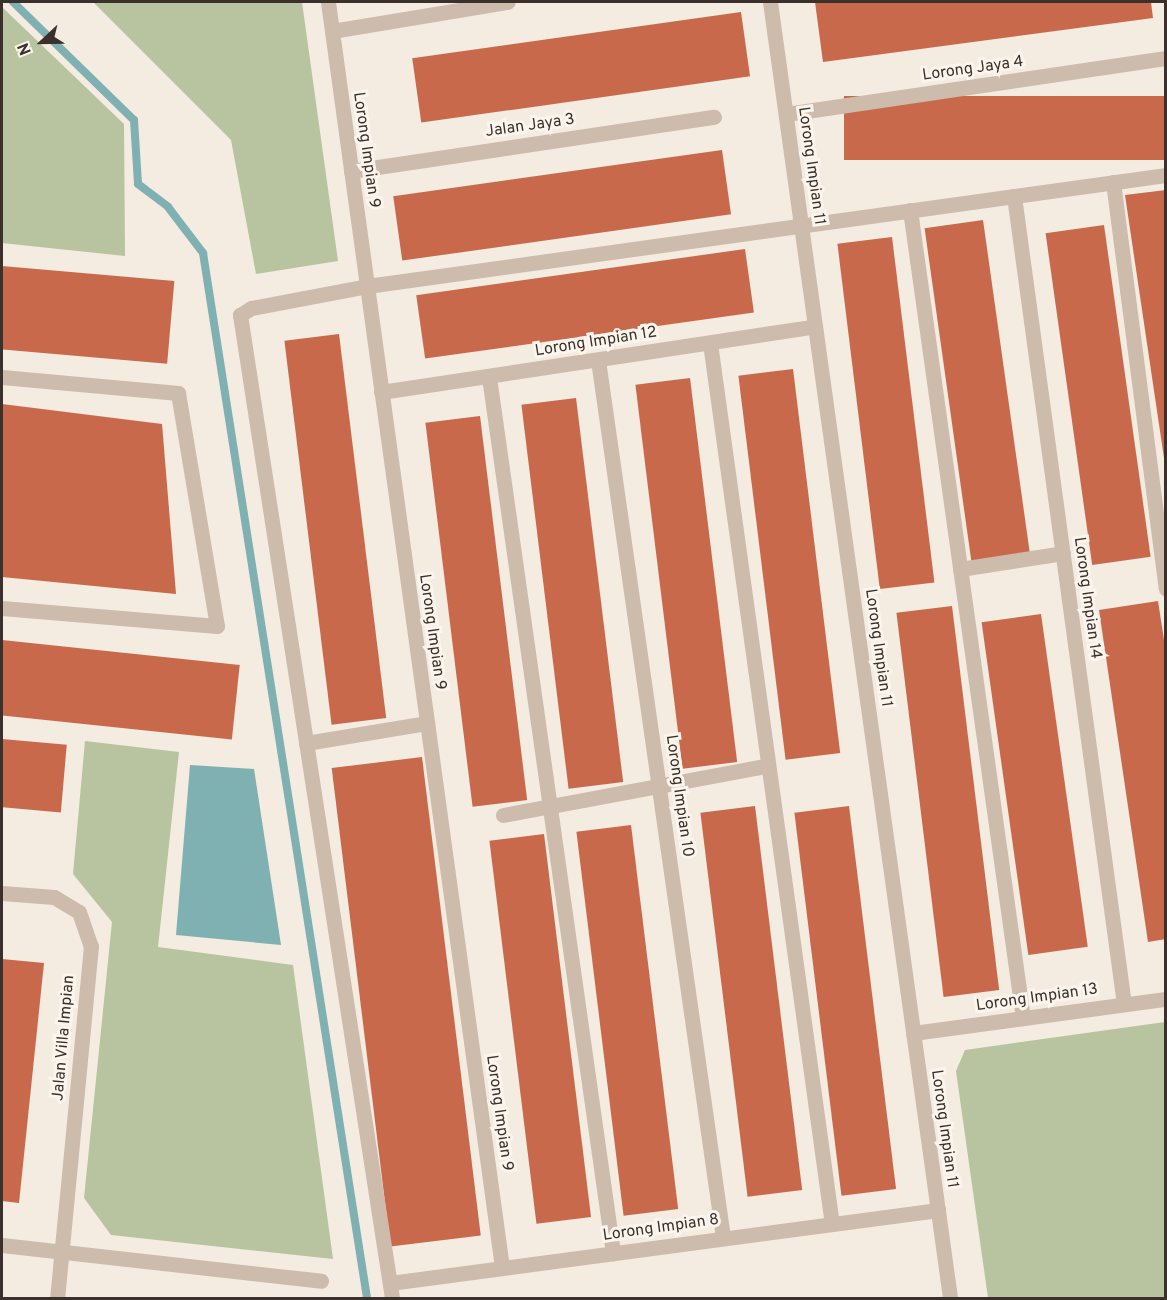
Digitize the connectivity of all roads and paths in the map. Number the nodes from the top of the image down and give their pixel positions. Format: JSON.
{"nodes":[{"id":1,"x":328,"y":2,"type":"edge"},
{"id":2,"x":508,"y":2,"type":"edge"},
{"id":3,"x":770,"y":2,"type":"edge"},
{"id":4,"x":332,"y":31,"type":"junction"},
{"id":5,"x":1166,"y":58,"type":"edge"},
{"id":6,"x":786,"y":114,"type":"junction"},
{"id":7,"x":714,"y":117,"type":"dead end"},
{"id":8,"x":351,"y":171,"type":"junction"},
{"id":9,"x":1166,"y":175,"type":"edge"},
{"id":10,"x":1113,"y":182,"type":"junction"},
{"id":11,"x":1014,"y":196,"type":"junction"},
{"id":12,"x":910,"y":210,"type":"junction"},
{"id":13,"x":801,"y":225,"type":"junction"},
{"id":14,"x":367,"y":286,"type":"junction"},
{"id":15,"x":815,"y":326,"type":"junction"},
{"id":16,"x":710,"y":343,"type":"junction"},
{"id":17,"x":598,"y":360,"type":"junction"},
{"id":18,"x":2,"y":377,"type":"edge"},
{"id":19,"x":489,"y":377,"type":"junction"},
{"id":20,"x":381,"y":392,"type":"junction"},
{"id":21,"x":1162,"y":537,"type":"edge"},
{"id":22,"x":1063,"y":553,"type":"junction"},
{"id":23,"x":960,"y":569,"type":"junction"},
{"id":24,"x":1166,"y":588,"type":"edge"},
{"id":25,"x":2,"y":608,"type":"edge"},
{"id":26,"x":426,"y":723,"type":"junction"},
{"id":27,"x":306,"y":743,"type":"junction"},
{"id":28,"x":766,"y":766,"type":"junction"},
{"id":29,"x":660,"y":786,"type":"junction"},
{"id":30,"x":552,"y":807,"type":"junction"},
{"id":31,"x":503,"y":815,"type":"dead end"},
{"id":32,"x":2,"y":892,"type":"edge"},
{"id":33,"x":1166,"y":999,"type":"edge"},
{"id":34,"x":1124,"y":1005,"type":"junction"},
{"id":35,"x":1023,"y":1018,"type":"junction"},
{"id":36,"x":913,"y":1033,"type":"junction"},
{"id":37,"x":938,"y":1210,"type":"junction"},
{"id":38,"x":832,"y":1224,"type":"junction"},
{"id":39,"x":723,"y":1237,"type":"junction"},
{"id":40,"x":2,"y":1245,"type":"edge"},
{"id":41,"x":63,"y":1250,"type":"junction"},
{"id":42,"x":613,"y":1253,"type":"junction"},
{"id":43,"x":502,"y":1267,"type":"junction"},
{"id":44,"x":321,"y":1281,"type":"dead end"},
{"id":45,"x":390,"y":1282,"type":"junction"},
{"id":46,"x":57,"y":1299,"type":"edge"},
{"id":47,"x":392,"y":1299,"type":"edge"},
{"id":48,"x":950,"y":1299,"type":"edge"}],
"edges":[{"from":1,"to":4,"type":"street","name":"Lorong Impian 9"},
{"from":2,"to":4,"type":"street"},
{"from":3,"to":6,"type":"street","name":"Lorong Impian 11"},
{"from":4,"to":8,"type":"street","name":"Lorong Impian 9"},
{"from":5,"to":6,"type":"street","name":"Lorong Jaya 4"},
{"from":6,"to":13,"type":"street","name":"Lorong Impian 11"},
{"from":7,"to":8,"type":"street","name":"Jalan Jaya 3"},
{"from":8,"to":14,"type":"street","name":"Lorong Impian 9"},
{"from":9,"to":10,"type":"street"},
{"from":10,"to":11,"type":"street"},
{"from":10,"to":21,"type":"street"},
{"from":11,"to":12,"type":"street"},
{"from":11,"to":22,"type":"street","name":"Lorong Impian 14"},
{"from":12,"to":13,"type":"street"},
{"from":12,"to":23,"type":"street"},
{"from":13,"to":14,"type":"street"},
{"from":13,"to":15,"type":"street","name":"Lorong Impian 11"},
{"from":14,"to":20,"type":"street","name":"Lorong Impian 9"},
{"from":14,"to":27,"type":"street"},
{"from":15,"to":16,"type":"street","name":"Lorong Impian 12"},
{"from":15,"to":36,"type":"street","name":"Lorong Impian 11"},
{"from":16,"to":17,"type":"street","name":"Lorong Impian 12"},
{"from":16,"to":28,"type":"street"},
{"from":17,"to":19,"type":"street","name":"Lorong Impian 12"},
{"from":17,"to":29,"type":"street","name":"Lorong Impian 10"},
{"from":18,"to":25,"type":"street"},
{"from":19,"to":20,"type":"street","name":"Lorong Impian 12"},
{"from":19,"to":30,"type":"street"},
{"from":20,"to":26,"type":"street","name":"Lorong Impian 9"},
{"from":21,"to":24,"type":"street"},
{"from":22,"to":23,"type":"street"},
{"from":22,"to":34,"type":"street","name":"Lorong Impian 14"},
{"from":23,"to":35,"type":"street"},
{"from":26,"to":27,"type":"street"},
{"from":26,"to":43,"type":"street","name":"Lorong Impian 9"},
{"from":27,"to":45,"type":"street"},
{"from":28,"to":29,"type":"street"},
{"from":28,"to":38,"type":"street"},
{"from":29,"to":30,"type":"street"},
{"from":29,"to":39,"type":"street","name":"Lorong Impian 10"},
{"from":30,"to":31,"type":"street"},
{"from":30,"to":42,"type":"street"},
{"from":32,"to":41,"type":"street","name":"Jalan Villa Impian"},
{"from":33,"to":34,"type":"street","name":"Lorong Impian 13"},
{"from":34,"to":35,"type":"street","name":"Lorong Impian 13"},
{"from":35,"to":36,"type":"street","name":"Lorong Impian 13"},
{"from":36,"to":37,"type":"street","name":"Lorong Impian 11"},
{"from":37,"to":38,"type":"street","name":"Lorong Impian 8"},
{"from":37,"to":48,"type":"street","name":"Lorong Impian 11"},
{"from":38,"to":39,"type":"street","name":"Lorong Impian 8"},
{"from":39,"to":42,"type":"street","name":"Lorong Impian 8"},
{"from":40,"to":41,"type":"street"},
{"from":41,"to":44,"type":"street"},
{"from":41,"to":46,"type":"street","name":"Jalan Villa Impian"},
{"from":42,"to":43,"type":"street","name":"Lorong Impian 8"},
{"from":43,"to":45,"type":"street","name":"Lorong Impian 8"},
{"from":45,"to":47,"type":"street"}]}
